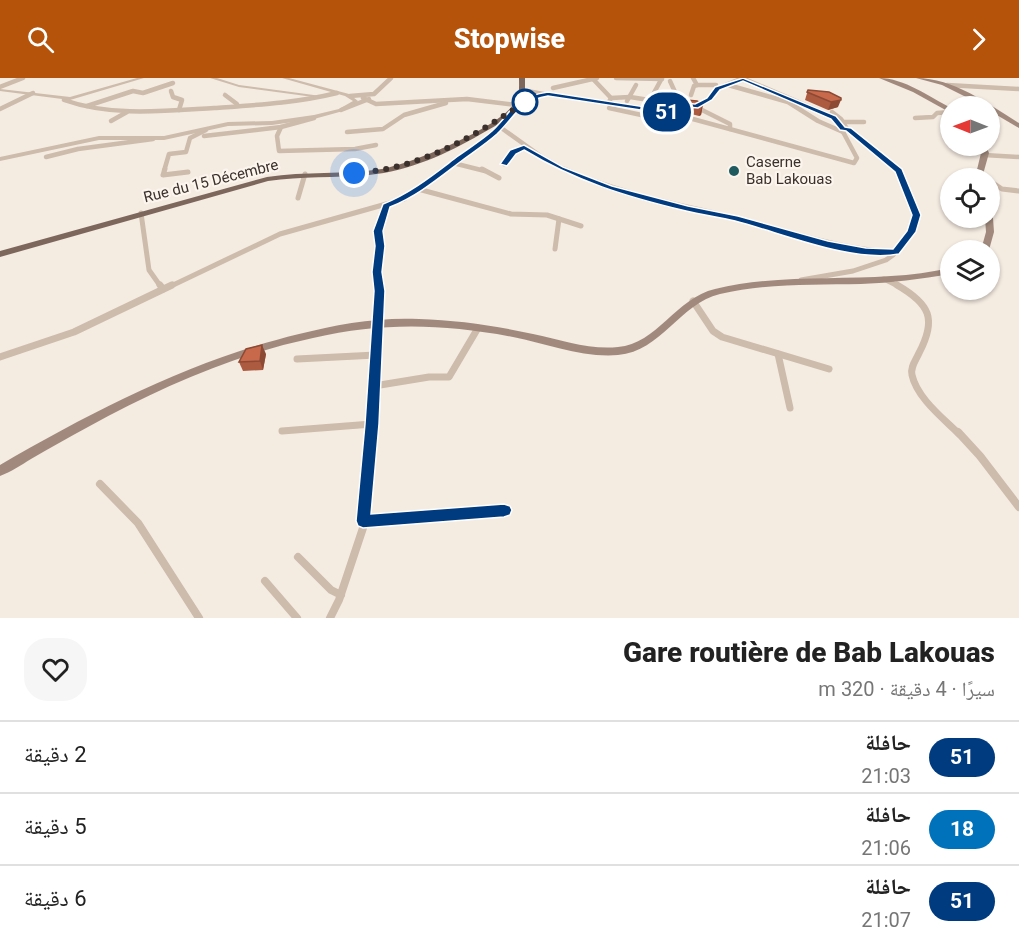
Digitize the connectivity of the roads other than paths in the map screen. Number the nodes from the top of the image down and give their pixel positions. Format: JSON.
{"nodes":[{"id":1,"x":9,"y":78,"type":"edge"},
{"id":2,"x":23,"y":78,"type":"edge"},
{"id":3,"x":142,"y":78,"type":"edge"},
{"id":4,"x":212,"y":78,"type":"edge"},
{"id":5,"x":284,"y":78,"type":"edge"},
{"id":6,"x":391,"y":78,"type":"edge"},
{"id":7,"x":522,"y":78,"type":"edge"},
{"id":8,"x":553,"y":78,"type":"edge"},
{"id":9,"x":615,"y":78,"type":"edge"},
{"id":10,"x":662,"y":78,"type":"edge"},
{"id":11,"x":693,"y":78,"type":"edge"},
{"id":12,"x":712,"y":78,"type":"edge"},
{"id":13,"x":742,"y":78,"type":"edge"},
{"id":14,"x":760,"y":78,"type":"edge"},
{"id":15,"x":882,"y":78,"type":"edge"},
{"id":16,"x":921,"y":78,"type":"edge"},
{"id":17,"x":220,"y":79,"type":"edge"},
{"id":18,"x":595,"y":79,"type":"edge"},
{"id":19,"x":670,"y":81,"type":"dead end"},
{"id":20,"x":0,"y":82,"type":"edge"},
{"id":21,"x":173,"y":83,"type":"dead end"},
{"id":22,"x":636,"y":85,"type":"dead end"},
{"id":23,"x":697,"y":85,"type":"junction"},
{"id":24,"x":728,"y":85,"type":"junction"},
{"id":25,"x":945,"y":85,"type":"junction"},
{"id":26,"x":717,"y":86,"type":"junction"},
{"id":27,"x":0,"y":88,"type":"edge"},
{"id":28,"x":553,"y":88,"type":"junction"},
{"id":29,"x":1019,"y":89,"type":"edge"},
{"id":30,"x":171,"y":91,"type":"dead end"},
{"id":31,"x":675,"y":92,"type":"dead end"},
{"id":32,"x":33,"y":93,"type":"junction"},
{"id":33,"x":337,"y":93,"type":"junction"},
{"id":34,"x":521,"y":94,"type":"junction"},
{"id":35,"x":548,"y":94,"type":"junction"},
{"id":36,"x":225,"y":95,"type":"dead end"},
{"id":37,"x":691,"y":95,"type":"dead end"},
{"id":38,"x":350,"y":96,"type":"junction"},
{"id":39,"x":967,"y":96,"type":"edge"},
{"id":40,"x":321,"y":97,"type":"junction"},
{"id":41,"x":630,"y":97,"type":"junction"},
{"id":42,"x":534,"y":98,"type":"junction"},
{"id":43,"x":365,"y":99,"type":"junction"},
{"id":44,"x":459,"y":99,"type":"junction"},
{"id":45,"x":64,"y":100,"type":"junction"},
{"id":46,"x":650,"y":100,"type":"junction"},
{"id":47,"x":610,"y":101,"type":"junction"},
{"id":48,"x":242,"y":104,"type":"junction"},
{"id":49,"x":674,"y":104,"type":"junction"},
{"id":50,"x":516,"y":105,"type":"junction"},
{"id":51,"x":623,"y":105,"type":"junction"},
{"id":52,"x":940,"y":105,"type":"edge"},
{"id":53,"x":86,"y":107,"type":"junction"},
{"id":54,"x":696,"y":107,"type":"junction"},
{"id":55,"x":0,"y":109,"type":"edge"},
{"id":56,"x":644,"y":109,"type":"junction"},
{"id":57,"x":179,"y":110,"type":"junction"},
{"id":58,"x":341,"y":110,"type":"junction"},
{"id":59,"x":128,"y":111,"type":"junction"},
{"id":60,"x":667,"y":112,"type":"junction"},
{"id":61,"x":940,"y":113,"type":"edge"},
{"id":62,"x":1000,"y":114,"type":"edge"},
{"id":63,"x":646,"y":116,"type":"dead end"},
{"id":64,"x":314,"y":117,"type":"junction"},
{"id":65,"x":915,"y":118,"type":"dead end"},
{"id":66,"x":111,"y":121,"type":"dead end"},
{"id":67,"x":844,"y":122,"type":"junction"},
{"id":68,"x":864,"y":122,"type":"dead end"},
{"id":69,"x":1019,"y":126,"type":"edge"},
{"id":70,"x":281,"y":127,"type":"junction"},
{"id":71,"x":500,"y":128,"type":"junction"},
{"id":72,"x":730,"y":129,"type":"junction"},
{"id":73,"x":844,"y":130,"type":"junction"},
{"id":74,"x":347,"y":132,"type":"dead end"},
{"id":75,"x":205,"y":133,"type":"junction"},
{"id":76,"x":155,"y":138,"type":"junction"},
{"id":77,"x":376,"y":146,"type":"dead end"},
{"id":78,"x":524,"y":147,"type":"junction"},
{"id":79,"x":1000,"y":156,"type":"edge"},
{"id":80,"x":46,"y":157,"type":"dead end"},
{"id":81,"x":1019,"y":157,"type":"edge"},
{"id":82,"x":0,"y":159,"type":"edge"},
{"id":83,"x":453,"y":163,"type":"junction"},
{"id":84,"x":504,"y":164,"type":"dead end"},
{"id":85,"x":188,"y":172,"type":"dead end"},
{"id":86,"x":305,"y":174,"type":"junction"},
{"id":87,"x":499,"y":178,"type":"dead end"},
{"id":88,"x":1000,"y":188,"type":"edge"},
{"id":89,"x":418,"y":189,"type":"junction"},
{"id":90,"x":1019,"y":191,"type":"edge"},
{"id":91,"x":298,"y":198,"type":"dead end"},
{"id":92,"x":386,"y":206,"type":"junction"},
{"id":93,"x":141,"y":213,"type":"junction"},
{"id":94,"x":559,"y":219,"type":"junction"},
{"id":95,"x":581,"y":226,"type":"dead end"},
{"id":96,"x":555,"y":249,"type":"dead end"},
{"id":97,"x":896,"y":252,"type":"junction"},
{"id":98,"x":0,"y":254,"type":"edge"},
{"id":99,"x":940,"y":273,"type":"edge"},
{"id":100,"x":883,"y":278,"type":"junction"},
{"id":101,"x":801,"y":280,"type":"junction"},
{"id":102,"x":163,"y":289,"type":"junction"},
{"id":103,"x":693,"y":301,"type":"junction"},
{"id":104,"x":378,"y":323,"type":"junction"},
{"id":105,"x":478,"y":328,"type":"junction"},
{"id":106,"x":778,"y":354,"type":"junction"},
{"id":107,"x":376,"y":355,"type":"junction"},
{"id":108,"x":0,"y":357,"type":"edge"},
{"id":109,"x":297,"y":359,"type":"dead end"},
{"id":110,"x":829,"y":369,"type":"dead end"},
{"id":111,"x":374,"y":386,"type":"junction"},
{"id":112,"x":790,"y":408,"type":"dead end"},
{"id":113,"x":372,"y":424,"type":"junction"},
{"id":114,"x":282,"y":431,"type":"dead end"},
{"id":115,"x":0,"y":471,"type":"edge"},
{"id":116,"x":100,"y":484,"type":"dead end"},
{"id":117,"x":1019,"y":507,"type":"edge"},
{"id":118,"x":504,"y":510,"type":"dead end"},
{"id":119,"x":363,"y":521,"type":"junction"},
{"id":120,"x":298,"y":557,"type":"dead end"},
{"id":121,"x":265,"y":581,"type":"dead end"},
{"id":122,"x":341,"y":595,"type":"junction"},
{"id":123,"x":199,"y":618,"type":"edge"},
{"id":124,"x":297,"y":618,"type":"edge"},
{"id":125,"x":330,"y":618,"type":"edge"}],
"edges":[{"from":1,"to":20,"type":"street"},
{"from":2,"to":27,"type":"street"},
{"from":3,"to":45,"type":"street"},
{"from":4,"to":17,"type":"street"},
{"from":5,"to":33,"type":"street"},
{"from":6,"to":43,"type":"street"},
{"from":7,"to":34,"type":"main road"},
{"from":8,"to":28,"type":"street"},
{"from":9,"to":10,"type":"street"},
{"from":10,"to":46,"type":"street"},
{"from":11,"to":23,"type":"street"},
{"from":12,"to":26,"type":"street"},
{"from":13,"to":24,"type":"street"},
{"from":13,"to":73,"type":"street"},
{"from":14,"to":67,"type":"street"},
{"from":15,"to":52,"type":"main road"},
{"from":16,"to":25,"type":"main road"},
{"from":17,"to":40,"type":"street"},
{"from":18,"to":28,"type":"street"},
{"from":18,"to":47,"type":"street"},
{"from":19,"to":31,"type":"street"},
{"from":21,"to":53,"type":"street"},
{"from":22,"to":41,"type":"street"},
{"from":23,"to":26,"type":"street"},
{"from":23,"to":37,"type":"street"},
{"from":24,"to":26,"type":"street"},
{"from":24,"to":73,"type":"street"},
{"from":25,"to":29,"type":"street"},
{"from":25,"to":39,"type":"main road"},
{"from":26,"to":54,"type":"street"},
{"from":27,"to":32,"type":"street"},
{"from":28,"to":35,"type":"street"},
{"from":30,"to":57,"type":"street"},
{"from":32,"to":45,"type":"street"},
{"from":32,"to":55,"type":"street"},
{"from":33,"to":38,"type":"street"},
{"from":33,"to":40,"type":"street"},
{"from":34,"to":35,"type":"street"},
{"from":34,"to":42,"type":"main road"},
{"from":34,"to":50,"type":"main road","name":"Rue du 15 Décembre"},
{"from":35,"to":42,"type":"street"},
{"from":35,"to":47,"type":"street"},
{"from":36,"to":48,"type":"street"},
{"from":38,"to":43,"type":"street"},
{"from":38,"to":58,"type":"street"},
{"from":40,"to":48,"type":"street"},
{"from":41,"to":46,"type":"street"},
{"from":41,"to":47,"type":"street"},
{"from":41,"to":51,"type":"street"},
{"from":42,"to":50,"type":"main road"},
{"from":42,"to":63,"type":"street"},
{"from":43,"to":44,"type":"street"},
{"from":43,"to":58,"type":"street"},
{"from":44,"to":50,"type":"street"},
{"from":44,"to":74,"type":"street"},
{"from":45,"to":53,"type":"street"},
{"from":46,"to":49,"type":"street"},
{"from":46,"to":56,"type":"street"},
{"from":47,"to":51,"type":"street"},
{"from":48,"to":57,"type":"street"},
{"from":49,"to":54,"type":"street"},
{"from":49,"to":60,"type":"street"},
{"from":50,"to":71,"type":"street"},
{"from":50,"to":86,"type":"main road","name":"Rue du 15 Décembre"},
{"from":51,"to":56,"type":"street"},
{"from":53,"to":59,"type":"street"},
{"from":54,"to":72,"type":"street"},
{"from":56,"to":60,"type":"street"},
{"from":57,"to":59,"type":"street"},
{"from":58,"to":64,"type":"street"},
{"from":59,"to":66,"type":"street"},
{"from":60,"to":72,"type":"street"},
{"from":61,"to":65,"type":"street"},
{"from":62,"to":69,"type":"main road"},
{"from":64,"to":70,"type":"street"},
{"from":64,"to":75,"type":"street"},
{"from":67,"to":68,"type":"street"},
{"from":67,"to":73,"type":"street"},
{"from":70,"to":75,"type":"street"},
{"from":70,"to":77,"type":"street"},
{"from":71,"to":78,"type":"street"},
{"from":71,"to":83,"type":"street"},
{"from":72,"to":73,"type":"street"},
{"from":73,"to":97,"type":"street"},
{"from":75,"to":76,"type":"street"},
{"from":75,"to":85,"type":"street"},
{"from":76,"to":80,"type":"street"},
{"from":76,"to":82,"type":"street"},
{"from":78,"to":84,"type":"street"},
{"from":78,"to":97,"type":"street"},
{"from":79,"to":81,"type":"street"},
{"from":83,"to":87,"type":"street"},
{"from":83,"to":89,"type":"street"},
{"from":86,"to":91,"type":"street"},
{"from":86,"to":93,"type":"main road","name":"Rue du 15 Décembre"},
{"from":88,"to":90,"type":"street"},
{"from":89,"to":92,"type":"street"},
{"from":89,"to":94,"type":"street"},
{"from":92,"to":102,"type":"street"},
{"from":92,"to":104,"type":"street"},
{"from":93,"to":98,"type":"main road","name":"Rue du 15 Décembre"},
{"from":93,"to":102,"type":"street"},
{"from":94,"to":95,"type":"street"},
{"from":94,"to":96,"type":"street"},
{"from":97,"to":101,"type":"street"},
{"from":99,"to":100,"type":"main road"},
{"from":100,"to":101,"type":"main road"},
{"from":100,"to":117,"type":"street"},
{"from":101,"to":103,"type":"main road"},
{"from":102,"to":108,"type":"street"},
{"from":103,"to":105,"type":"main road"},
{"from":103,"to":106,"type":"street"},
{"from":104,"to":105,"type":"main road"},
{"from":104,"to":107,"type":"street"},
{"from":104,"to":115,"type":"main road"},
{"from":105,"to":111,"type":"street"},
{"from":106,"to":110,"type":"street"},
{"from":106,"to":112,"type":"street"},
{"from":107,"to":109,"type":"street"},
{"from":107,"to":111,"type":"street"},
{"from":111,"to":113,"type":"street"},
{"from":113,"to":114,"type":"street"},
{"from":113,"to":119,"type":"street"},
{"from":116,"to":123,"type":"street"},
{"from":118,"to":119,"type":"street"},
{"from":119,"to":122,"type":"street"},
{"from":120,"to":122,"type":"street"},
{"from":121,"to":124,"type":"street"},
{"from":122,"to":125,"type":"street"}]}
